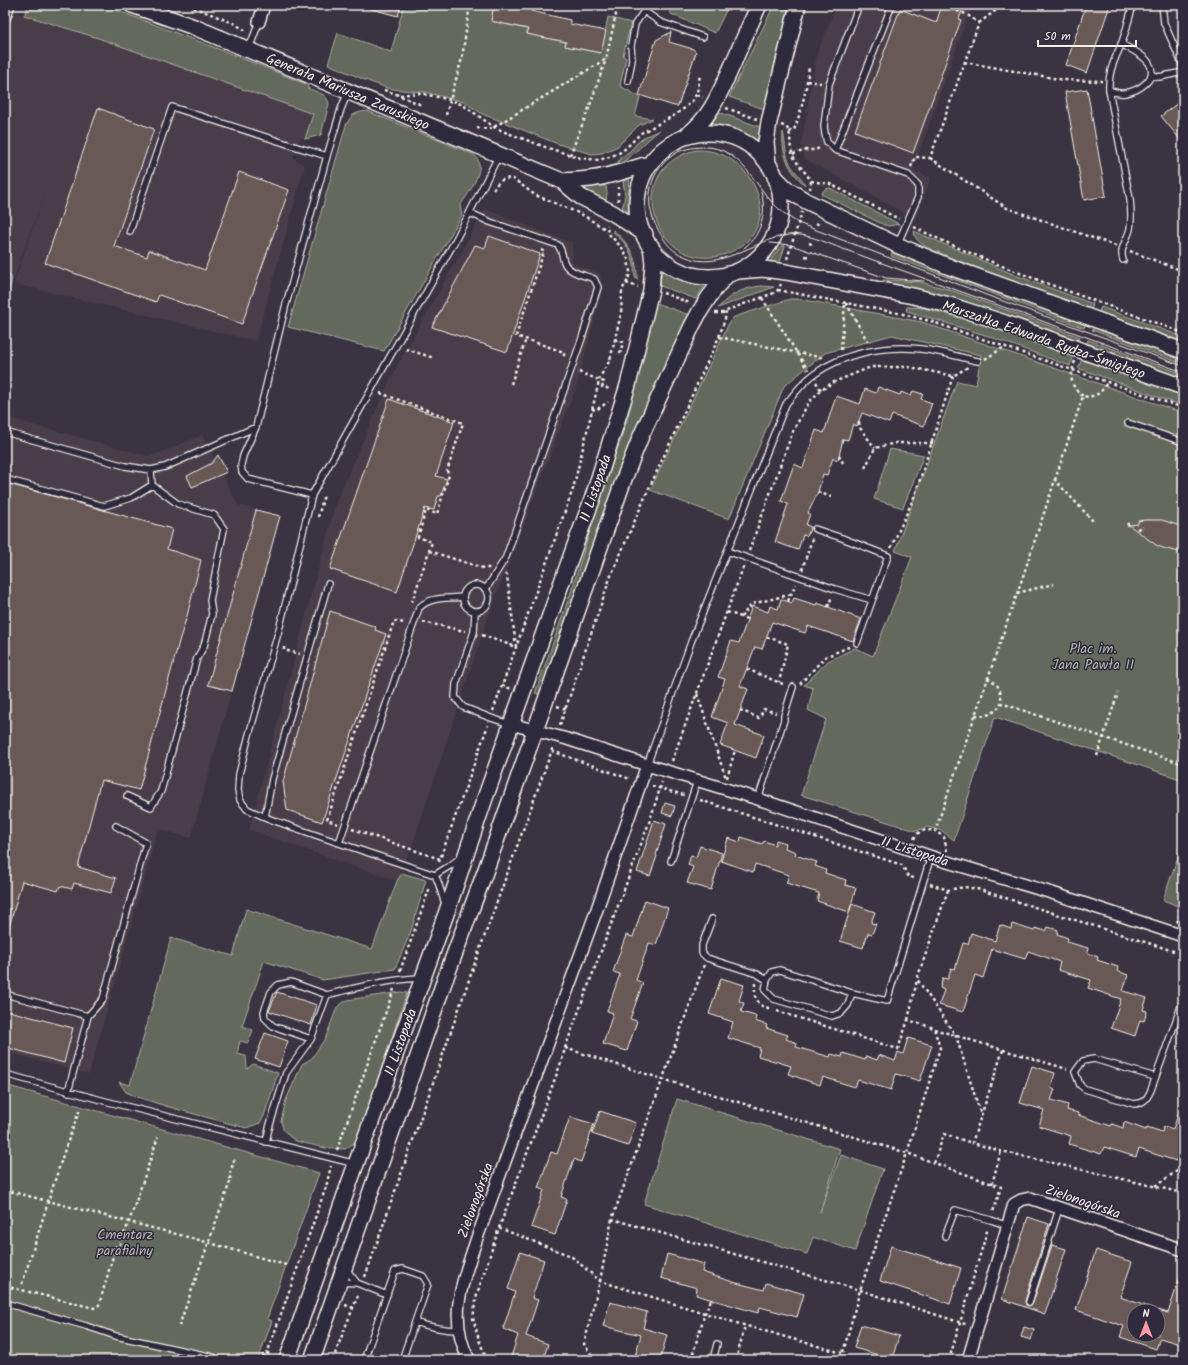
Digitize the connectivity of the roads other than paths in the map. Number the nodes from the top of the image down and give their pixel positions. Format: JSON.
{"nodes":[{"id":1,"x":12,"y":5,"type":"edge"},
{"id":2,"x":132,"y":5,"type":"edge"},
{"id":3,"x":264,"y":5,"type":"edge"},
{"id":4,"x":759,"y":5,"type":"edge"},
{"id":5,"x":798,"y":5,"type":"edge"},
{"id":6,"x":859,"y":5,"type":"edge"},
{"id":7,"x":892,"y":5,"type":"edge"},
{"id":8,"x":1133,"y":5,"type":"edge"},
{"id":9,"x":1162,"y":5,"type":"edge"},
{"id":10,"x":644,"y":8,"type":"edge"},
{"id":11,"x":259,"y":22,"type":"joint"},
{"id":12,"x":5,"y":24,"type":"edge"},
{"id":13,"x":703,"y":37,"type":"dead end"},
{"id":14,"x":1121,"y":44,"type":"junction"},
{"id":15,"x":249,"y":50,"type":"junction"},
{"id":16,"x":1183,"y":66,"type":"edge"},
{"id":17,"x":1183,"y":72,"type":"edge"},
{"id":18,"x":1151,"y":75,"type":"junction"},
{"id":19,"x":628,"y":81,"type":"dead end"},
{"id":20,"x":1109,"y":90,"type":"junction"},
{"id":21,"x":348,"y":91,"type":"junction"},
{"id":22,"x":687,"y":136,"type":"junction"},
{"id":23,"x":835,"y":150,"type":"junction"},
{"id":24,"x":499,"y":155,"type":"junction"},
{"id":25,"x":327,"y":156,"type":"junction"},
{"id":26,"x":646,"y":165,"type":"junction"},
{"id":27,"x":771,"y":170,"type":"junction"},
{"id":28,"x":562,"y":181,"type":"junction"},
{"id":29,"x":470,"y":213,"type":"junction"},
{"id":30,"x":130,"y":231,"type":"dead end"},
{"id":31,"x":648,"y":240,"type":"junction"},
{"id":32,"x":897,"y":245,"type":"junction"},
{"id":33,"x":1123,"y":260,"type":"dead end"},
{"id":34,"x":733,"y":272,"type":"junction"},
{"id":35,"x":1183,"y":351,"type":"edge"},
{"id":36,"x":978,"y":361,"type":"dead end"},
{"id":37,"x":1183,"y":387,"type":"edge"},
{"id":38,"x":1128,"y":423,"type":"dead end"},
{"id":39,"x":256,"y":427,"type":"junction"},
{"id":40,"x":5,"y":432,"type":"edge"},
{"id":41,"x":1183,"y":442,"type":"edge"},
{"id":42,"x":151,"y":470,"type":"junction"},
{"id":43,"x":5,"y":479,"type":"edge"},
{"id":44,"x":152,"y":485,"type":"junction"},
{"id":45,"x":312,"y":495,"type":"junction"},
{"id":46,"x":815,"y":529,"type":"dead end"},
{"id":47,"x":727,"y":552,"type":"junction"},
{"id":48,"x":328,"y":584,"type":"dead end"},
{"id":49,"x":486,"y":589,"type":"junction"},
{"id":50,"x":462,"y":597,"type":"junction"},
{"id":51,"x":872,"y":600,"type":"junction"},
{"id":52,"x":475,"y":612,"type":"junction"},
{"id":53,"x":857,"y":643,"type":"road end"},
{"id":54,"x":793,"y":687,"type":"road end"},
{"id":55,"x":511,"y":724,"type":"junction"},
{"id":56,"x":536,"y":730,"type":"junction"},
{"id":57,"x":647,"y":766,"type":"junction"},
{"id":58,"x":697,"y":781,"type":"junction"},
{"id":59,"x":127,"y":796,"type":"dead end"},
{"id":60,"x":758,"y":799,"type":"junction"},
{"id":61,"x":265,"y":817,"type":"junction"},
{"id":62,"x":116,"y":826,"type":"dead end"},
{"id":63,"x":339,"y":843,"type":"junction"},
{"id":64,"x":466,"y":853,"type":"junction"},
{"id":65,"x":931,"y":856,"type":"junction"},
{"id":66,"x":671,"y":861,"type":"dead end"},
{"id":67,"x":435,"y":875,"type":"junction"},
{"id":68,"x":447,"y":911,"type":"junction"},
{"id":69,"x":712,"y":919,"type":"dead end"},
{"id":70,"x":1178,"y":935,"type":"edge"},
{"id":71,"x":423,"y":978,"type":"junction"},
{"id":72,"x":767,"y":980,"type":"junction"},
{"id":73,"x":443,"y":985,"type":"junction"},
{"id":74,"x":852,"y":993,"type":"junction"},
{"id":75,"x":5,"y":994,"type":"edge"},
{"id":76,"x":327,"y":995,"type":"junction"},
{"id":77,"x":1183,"y":1001,"type":"edge"},
{"id":78,"x":88,"y":1016,"type":"junction"},
{"id":79,"x":311,"y":1039,"type":"junction"},
{"id":80,"x":5,"y":1074,"type":"edge"},
{"id":81,"x":1155,"y":1077,"type":"junction"},
{"id":82,"x":68,"y":1092,"type":"junction"},
{"id":83,"x":266,"y":1142,"type":"junction"},
{"id":84,"x":356,"y":1164,"type":"junction"},
{"id":85,"x":378,"y":1172,"type":"junction"},
{"id":86,"x":1059,"y":1209,"type":"junction"},
{"id":87,"x":1008,"y":1226,"type":"junction"},
{"id":88,"x":945,"y":1236,"type":"dead end"},
{"id":89,"x":1183,"y":1250,"type":"edge"},
{"id":90,"x":318,"y":1274,"type":"junction"},
{"id":91,"x":342,"y":1275,"type":"junction"},
{"id":92,"x":360,"y":1284,"type":"junction"},
{"id":93,"x":387,"y":1295,"type":"junction"},
{"id":94,"x":1029,"y":1302,"type":"dead end"},
{"id":95,"x":5,"y":1303,"type":"edge"},
{"id":96,"x":415,"y":1322,"type":"junction"},
{"id":97,"x":458,"y":1330,"type":"junction"},
{"id":98,"x":717,"y":1344,"type":"dead end"},
{"id":99,"x":213,"y":1358,"type":"dead end"},
{"id":100,"x":288,"y":1360,"type":"edge"},
{"id":101,"x":312,"y":1360,"type":"edge"},
{"id":102,"x":364,"y":1360,"type":"edge"},
{"id":103,"x":402,"y":1360,"type":"edge"},
{"id":104,"x":469,"y":1360,"type":"edge"},
{"id":105,"x":712,"y":1360,"type":"edge"},
{"id":106,"x":968,"y":1360,"type":"edge"}],
"edges":[{"from":1,"to":12,"type":"lane"},
{"from":2,"to":15,"type":"main road","name":"Generała Mariusza Zaruskiego"},
{"from":3,"to":11,"type":"street"},
{"from":4,"to":22,"type":"main road"},
{"from":5,"to":27,"type":"main road"},
{"from":6,"to":23,"type":"lane"},
{"from":7,"to":23,"type":"lane"},
{"from":8,"to":14,"type":"lane"},
{"from":9,"to":16,"type":"lane"},
{"from":10,"to":13,"type":"lane"},
{"from":10,"to":19,"type":"lane"},
{"from":11,"to":15,"type":"lane"},
{"from":14,"to":18,"type":"lane"},
{"from":14,"to":20,"type":"lane"},
{"from":15,"to":21,"type":"main road","name":"Generała Mariusza Zaruskiego"},
{"from":17,"to":18,"type":"lane"},
{"from":18,"to":20,"type":"lane"},
{"from":20,"to":33,"type":"lane"},
{"from":21,"to":24,"type":"main road","name":"Generała Mariusza Zaruskiego"},
{"from":21,"to":25,"type":"lane"},
{"from":22,"to":26,"type":"main road"},
{"from":22,"to":27,"type":"main road"},
{"from":23,"to":32,"type":"lane"},
{"from":24,"to":28,"type":"main road","name":"Generała Mariusza Zaruskiego"},
{"from":24,"to":29,"type":"lane"},
{"from":25,"to":30,"type":"lane"},
{"from":25,"to":39,"type":"lane"},
{"from":26,"to":28,"type":"main road","name":"Generała Mariusza Zaruskiego"},
{"from":26,"to":31,"type":"main road"},
{"from":27,"to":32,"type":"main road"},
{"from":27,"to":34,"type":"main road"},
{"from":28,"to":31,"type":"main road","name":"Generała Mariusza Zaruskiego"},
{"from":29,"to":45,"type":"lane"},
{"from":29,"to":49,"type":"lane"},
{"from":31,"to":34,"type":"main road","name":"Marszałka Edwarda Rydza-Śmigłego"},
{"from":31,"to":55,"type":"main road","name":"11 Listopada"},
{"from":32,"to":35,"type":"main road"},
{"from":34,"to":37,"type":"main road","name":"Marszałka Edwarda Rydza-Śmigłego"},
{"from":34,"to":56,"type":"main road","name":"11 Listopada"},
{"from":36,"to":47,"type":"lane"},
{"from":38,"to":41,"type":"lane"},
{"from":39,"to":42,"type":"lane"},
{"from":39,"to":45,"type":"lane"},
{"from":40,"to":42,"type":"lane"},
{"from":42,"to":44,"type":"lane"},
{"from":43,"to":44,"type":"lane"},
{"from":44,"to":59,"type":"lane"},
{"from":45,"to":61,"type":"lane"},
{"from":46,"to":51,"type":"lane"},
{"from":47,"to":51,"type":"lane"},
{"from":47,"to":57,"type":"lane"},
{"from":48,"to":61,"type":"lane"},
{"from":49,"to":50,"type":"lane"},
{"from":49,"to":52,"type":"lane"},
{"from":50,"to":52,"type":"lane"},
{"from":50,"to":63,"type":"lane"},
{"from":51,"to":53,"type":"lane"},
{"from":52,"to":55,"type":"lane"},
{"from":54,"to":60,"type":"lane"},
{"from":55,"to":56,"type":"street","name":"11 Listopada"},
{"from":55,"to":64,"type":"main road","name":"11 Listopada"},
{"from":56,"to":57,"type":"street","name":"11 Listopada"},
{"from":56,"to":73,"type":"main road","name":"11 Listopada"},
{"from":57,"to":58,"type":"street","name":"11 Listopada"},
{"from":57,"to":97,"type":"street","name":"Zielonogórska"},
{"from":58,"to":60,"type":"street","name":"11 Listopada"},
{"from":58,"to":66,"type":"lane"},
{"from":60,"to":65,"type":"street","name":"11 Listopada"},
{"from":61,"to":63,"type":"lane"},
{"from":62,"to":78,"type":"lane"},
{"from":63,"to":67,"type":"lane"},
{"from":64,"to":67,"type":"lane"},
{"from":64,"to":68,"type":"main road","name":"11 Listopada"},
{"from":65,"to":70,"type":"street","name":"11 Listopada"},
{"from":65,"to":74,"type":"lane"},
{"from":67,"to":68,"type":"lane"},
{"from":68,"to":71,"type":"main road","name":"11 Listopada"},
{"from":69,"to":72,"type":"lane"},
{"from":71,"to":73,"type":"main road"},
{"from":71,"to":76,"type":"lane"},
{"from":71,"to":84,"type":"main road","name":"11 Listopada"},
{"from":72,"to":74,"type":"lane"},
{"from":72,"to":74,"type":"lane"},
{"from":73,"to":85,"type":"main road","name":"11 Listopada"},
{"from":75,"to":78,"type":"lane"},
{"from":76,"to":79,"type":"lane"},
{"from":76,"to":79,"type":"lane"},
{"from":77,"to":81,"type":"lane"},
{"from":78,"to":82,"type":"lane"},
{"from":79,"to":83,"type":"lane"},
{"from":80,"to":82,"type":"lane"},
{"from":81,"to":81,"type":"lane"},
{"from":82,"to":83,"type":"lane"},
{"from":83,"to":84,"type":"lane"},
{"from":84,"to":85,"type":"main road"},
{"from":84,"to":90,"type":"main road","name":"11 Listopada"},
{"from":85,"to":91,"type":"main road","name":"11 Listopada"},
{"from":86,"to":87,"type":"street","name":"Zielonogórska"},
{"from":86,"to":89,"type":"street","name":"Zielonogórska"},
{"from":86,"to":94,"type":"lane"},
{"from":87,"to":88,"type":"lane"},
{"from":87,"to":106,"type":"street","name":"Zielonogórska"},
{"from":90,"to":91,"type":"main road"},
{"from":90,"to":100,"type":"main road","name":"11 Listopada"},
{"from":91,"to":92,"type":"lane"},
{"from":91,"to":92,"type":"lane"},
{"from":91,"to":101,"type":"main road","name":"11 Listopada"},
{"from":92,"to":93,"type":"lane"},
{"from":93,"to":96,"type":"lane"},
{"from":93,"to":102,"type":"lane"},
{"from":95,"to":99,"type":"lane"},
{"from":96,"to":97,"type":"lane"},
{"from":96,"to":103,"type":"lane"},
{"from":97,"to":104,"type":"street","name":"Zielonogórska"},
{"from":98,"to":105,"type":"lane"}]}
